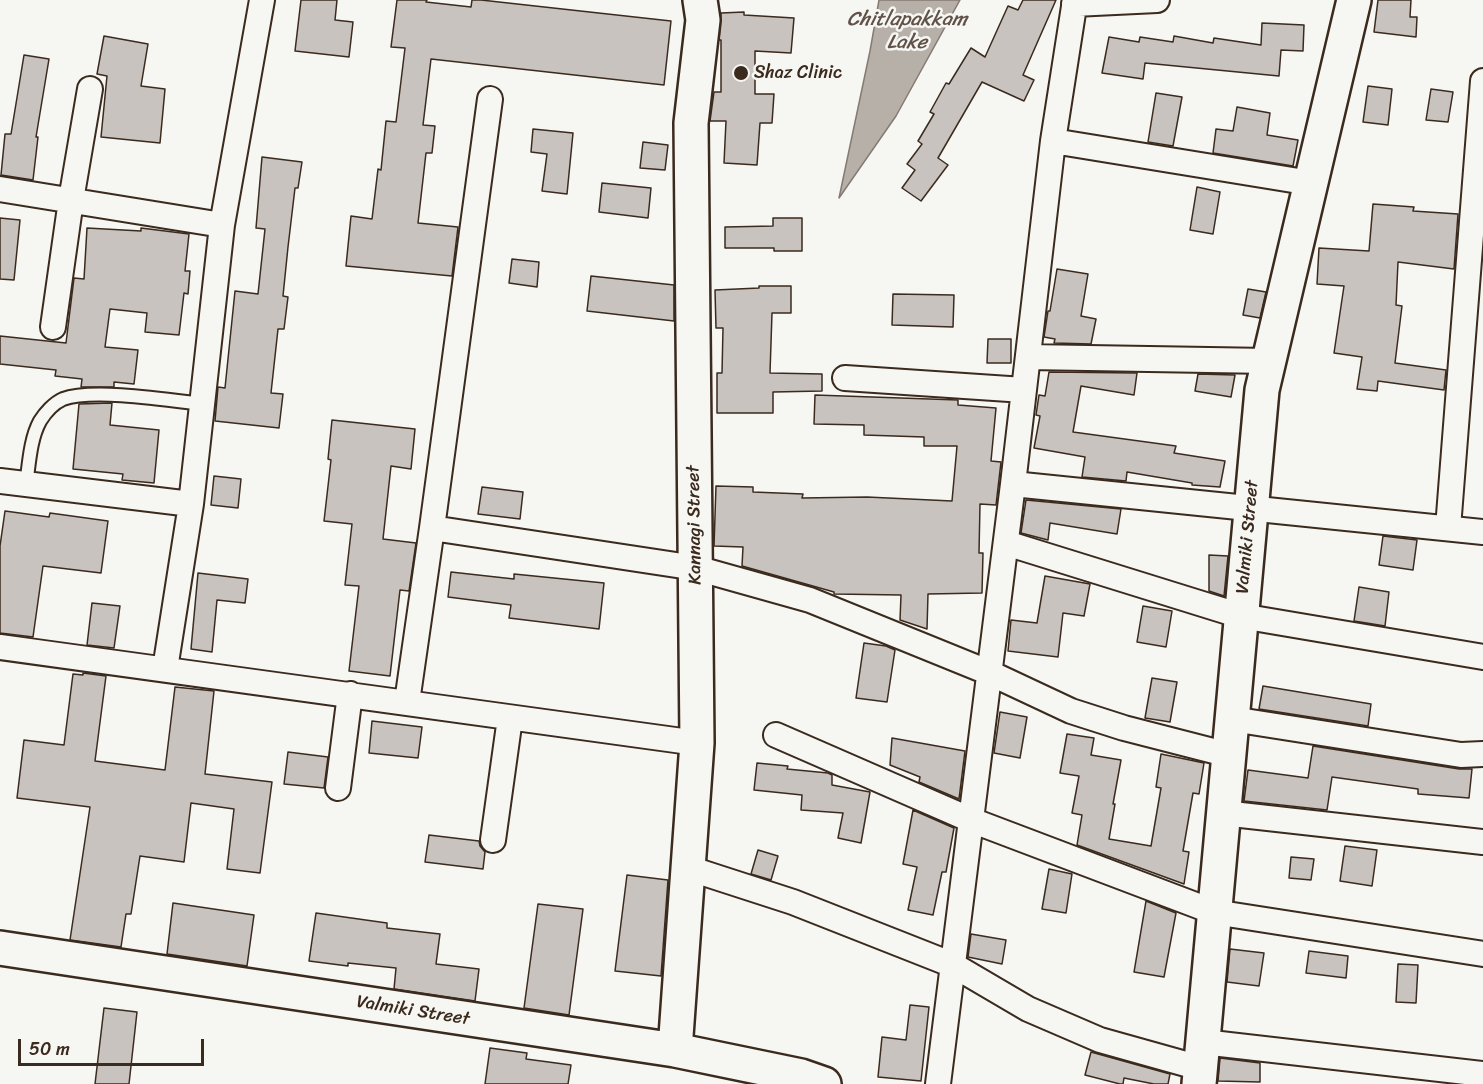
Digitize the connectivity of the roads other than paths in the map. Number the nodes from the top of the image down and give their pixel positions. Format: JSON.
{"nodes":[{"id":1,"x":262,"y":0,"type":"edge"},
{"id":2,"x":700,"y":0,"type":"edge"},
{"id":3,"x":1157,"y":0,"type":"edge"},
{"id":4,"x":1354,"y":0,"type":"edge"},
{"id":5,"x":1074,"y":2,"type":"edge"},
{"id":6,"x":1483,"y":81,"type":"edge"},
{"id":7,"x":90,"y":89,"type":"dead end"},
{"id":8,"x":490,"y":99,"type":"dead end"},
{"id":9,"x":1053,"y":141,"type":"junction"},
{"id":10,"x":1311,"y":183,"type":"junction"},
{"id":11,"x":0,"y":189,"type":"edge"},
{"id":12,"x":71,"y":200,"type":"junction"},
{"id":13,"x":222,"y":225,"type":"junction"},
{"id":14,"x":53,"y":327,"type":"dead end"},
{"id":15,"x":1028,"y":357,"type":"junction"},
{"id":16,"x":1269,"y":361,"type":"junction"},
{"id":17,"x":845,"y":378,"type":"dead end"},
{"id":18,"x":1024,"y":390,"type":"junction"},
{"id":19,"x":202,"y":404,"type":"junction"},
{"id":20,"x":0,"y":481,"type":"edge"},
{"id":21,"x":1013,"y":484,"type":"junction"},
{"id":22,"x":26,"y":485,"type":"junction"},
{"id":23,"x":191,"y":504,"type":"junction"},
{"id":24,"x":1251,"y":507,"type":"junction"},
{"id":25,"x":432,"y":528,"type":"junction"},
{"id":26,"x":1448,"y":528,"type":"junction"},
{"id":27,"x":1483,"y":532,"type":"edge"},
{"id":28,"x":1006,"y":543,"type":"junction"},
{"id":29,"x":696,"y":568,"type":"junction"},
{"id":30,"x":1241,"y":616,"type":"junction"},
{"id":31,"x":0,"y":647,"type":"edge"},
{"id":32,"x":1483,"y":657,"type":"edge"},
{"id":33,"x":165,"y":669,"type":"junction"},
{"id":34,"x":990,"y":673,"type":"junction"},
{"id":35,"x":350,"y":694,"type":"junction"},
{"id":36,"x":407,"y":702,"type":"junction"},
{"id":37,"x":510,"y":718,"type":"junction"},
{"id":38,"x":1232,"y":719,"type":"junction"},
{"id":39,"x":776,"y":735,"type":"dead end"},
{"id":40,"x":697,"y":743,"type":"junction"},
{"id":41,"x":1483,"y":754,"type":"edge"},
{"id":42,"x":1229,"y":755,"type":"junction"},
{"id":43,"x":338,"y":788,"type":"dead end"},
{"id":44,"x":1223,"y":813,"type":"junction"},
{"id":45,"x":971,"y":820,"type":"junction"},
{"id":46,"x":494,"y":840,"type":"dead end"},
{"id":47,"x":1483,"y":842,"type":"edge"},
{"id":48,"x":688,"y":868,"type":"junction"},
{"id":49,"x":1214,"y":912,"type":"junction"},
{"id":50,"x":0,"y":948,"type":"edge"},
{"id":51,"x":1483,"y":954,"type":"edge"},
{"id":52,"x":953,"y":965,"type":"junction"},
{"id":53,"x":675,"y":1050,"type":"junction"},
{"id":54,"x":1201,"y":1065,"type":"edge"},
{"id":55,"x":1483,"y":1074,"type":"edge"},
{"id":56,"x":809,"y":1082,"type":"edge"},
{"id":57,"x":938,"y":1084,"type":"edge"}],
"edges":[{"from":1,"to":13,"type":"street"},
{"from":2,"to":29,"type":"street","name":"Kannagi Street"},
{"from":3,"to":5,"type":"street"},
{"from":4,"to":10,"type":"street","name":"Valmiki Street"},
{"from":5,"to":9,"type":"street"},
{"from":6,"to":26,"type":"street"},
{"from":7,"to":12,"type":"street"},
{"from":8,"to":25,"type":"street"},
{"from":9,"to":10,"type":"street"},
{"from":9,"to":15,"type":"street"},
{"from":10,"to":16,"type":"street","name":"Valmiki Street"},
{"from":11,"to":12,"type":"street"},
{"from":12,"to":13,"type":"street"},
{"from":12,"to":14,"type":"street"},
{"from":13,"to":19,"type":"street"},
{"from":15,"to":16,"type":"street"},
{"from":15,"to":18,"type":"street"},
{"from":16,"to":24,"type":"street","name":"Valmiki Street"},
{"from":17,"to":18,"type":"street"},
{"from":18,"to":21,"type":"street"},
{"from":19,"to":22,"type":"lane"},
{"from":19,"to":23,"type":"street"},
{"from":20,"to":22,"type":"street"},
{"from":21,"to":24,"type":"street"},
{"from":21,"to":28,"type":"street"},
{"from":22,"to":23,"type":"street"},
{"from":23,"to":33,"type":"street"},
{"from":24,"to":26,"type":"street"},
{"from":24,"to":30,"type":"street","name":"Valmiki Street"},
{"from":25,"to":29,"type":"street"},
{"from":25,"to":36,"type":"street"},
{"from":26,"to":27,"type":"street"},
{"from":28,"to":30,"type":"street"},
{"from":28,"to":34,"type":"street"},
{"from":29,"to":34,"type":"street"},
{"from":29,"to":40,"type":"street","name":"Kannagi Street"},
{"from":30,"to":32,"type":"street"},
{"from":30,"to":38,"type":"street","name":"Valmiki Street"},
{"from":31,"to":33,"type":"street"},
{"from":33,"to":35,"type":"street"},
{"from":34,"to":42,"type":"street"},
{"from":34,"to":45,"type":"street"},
{"from":35,"to":36,"type":"street"},
{"from":35,"to":43,"type":"street"},
{"from":36,"to":37,"type":"street"},
{"from":37,"to":40,"type":"street"},
{"from":37,"to":46,"type":"street"},
{"from":38,"to":41,"type":"street"},
{"from":38,"to":42,"type":"street","name":"Valmiki Street"},
{"from":39,"to":45,"type":"street"},
{"from":40,"to":48,"type":"street","name":"Kannagi Street"},
{"from":42,"to":44,"type":"street","name":"Valmiki Street"},
{"from":44,"to":47,"type":"street"},
{"from":44,"to":49,"type":"street","name":"Valmiki Street"},
{"from":45,"to":49,"type":"street"},
{"from":45,"to":52,"type":"street"},
{"from":48,"to":52,"type":"street"},
{"from":48,"to":53,"type":"street","name":"Kannagi Street"},
{"from":49,"to":51,"type":"street"},
{"from":49,"to":54,"type":"street","name":"Valmiki Street"},
{"from":50,"to":53,"type":"street","name":"Valmiki Street"},
{"from":52,"to":54,"type":"street"},
{"from":52,"to":57,"type":"street"},
{"from":53,"to":56,"type":"street","name":"Valmiki Street"},
{"from":54,"to":55,"type":"street"}]}
